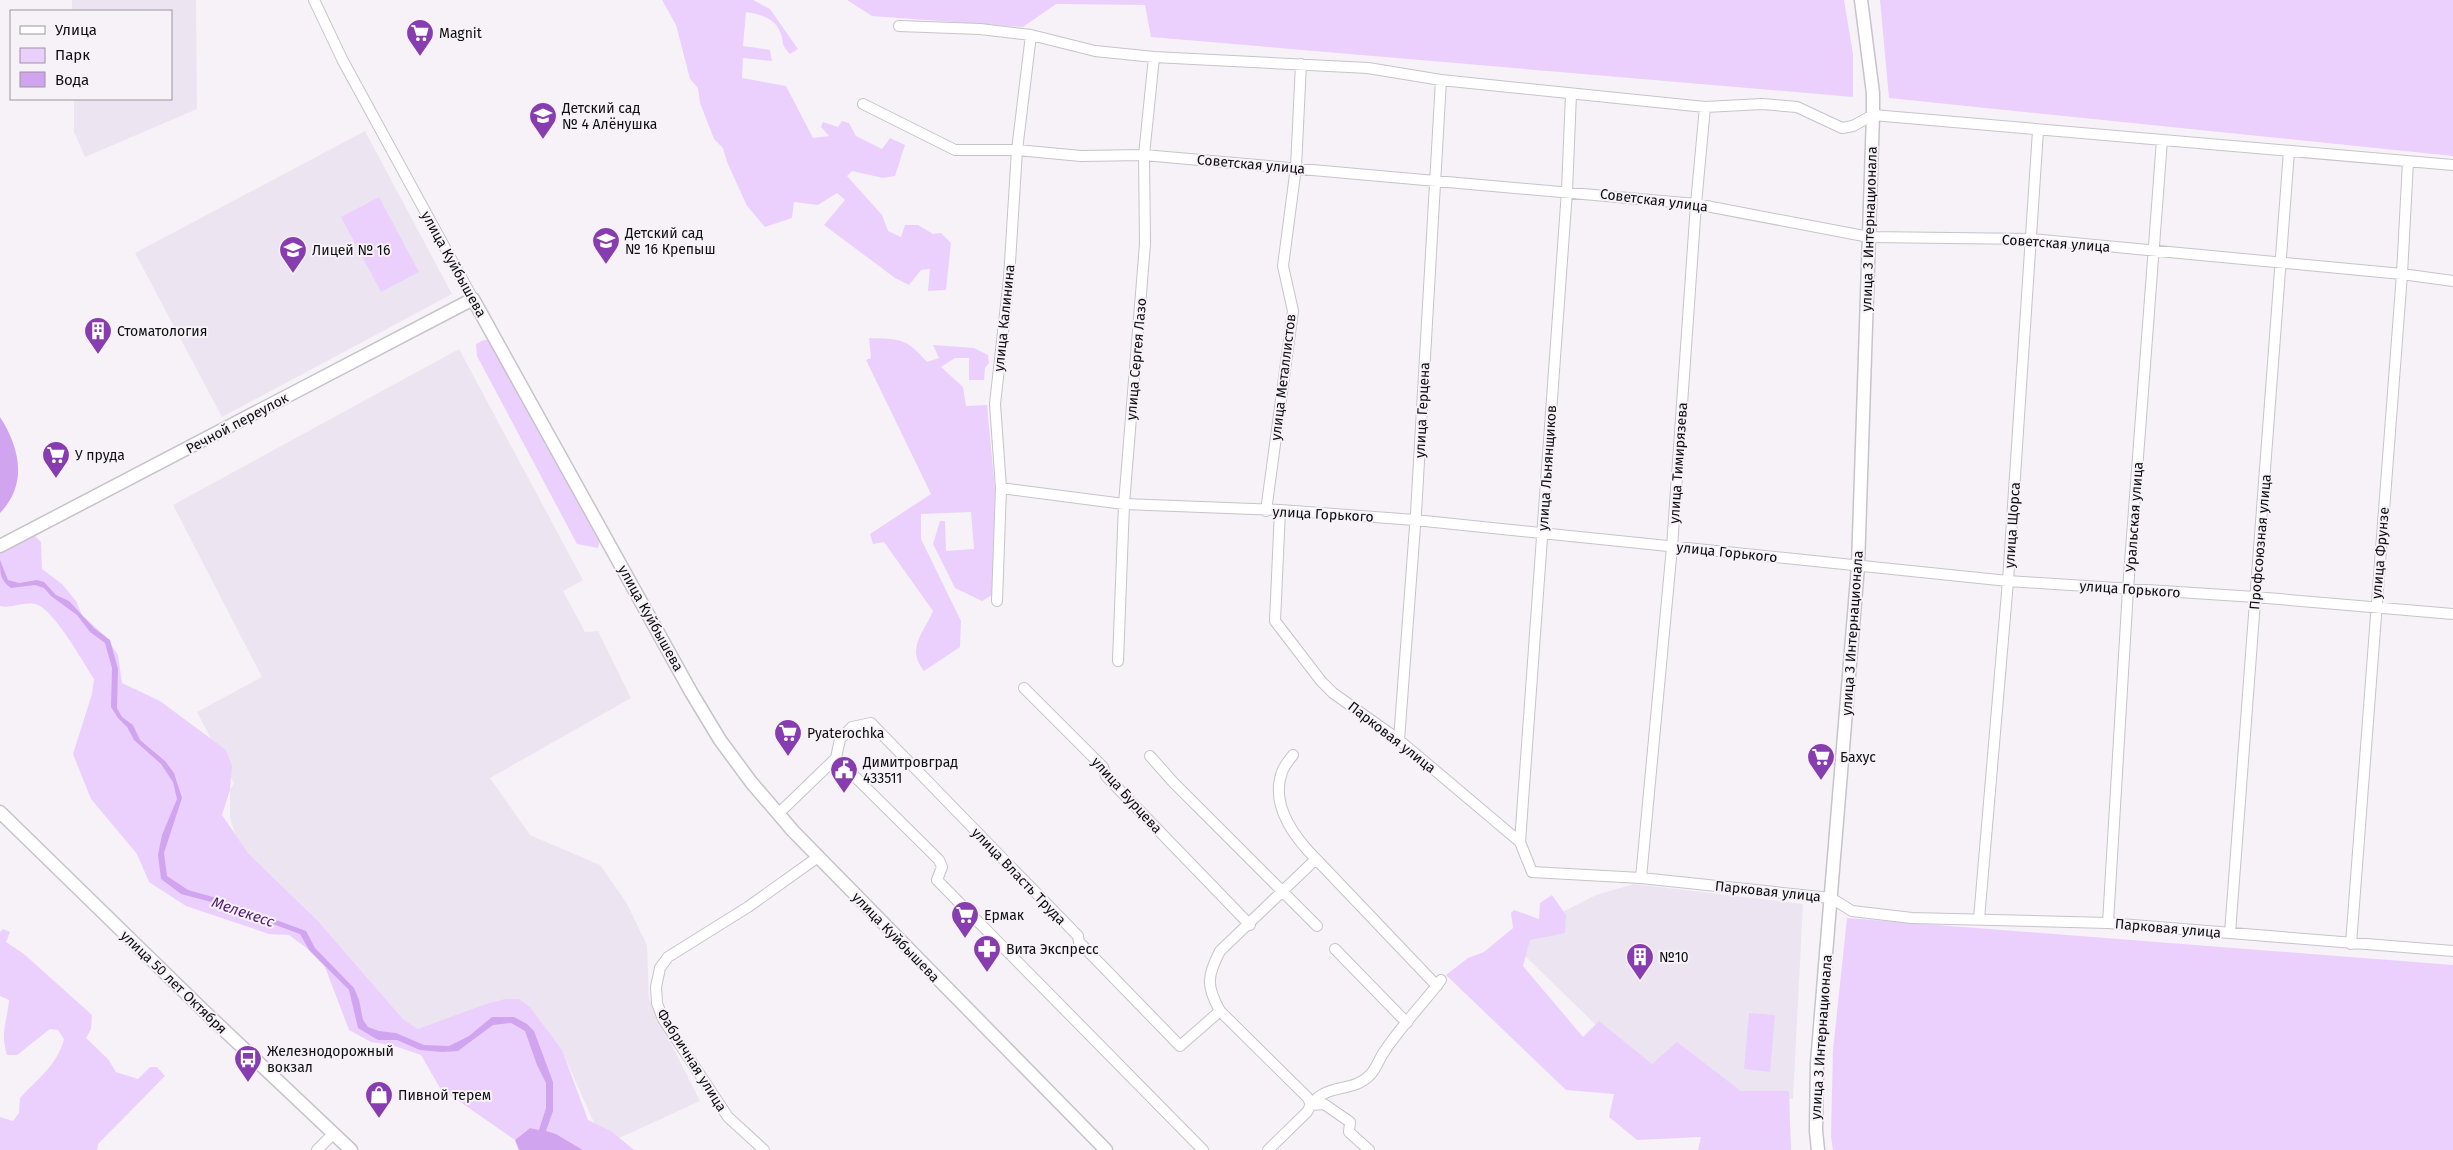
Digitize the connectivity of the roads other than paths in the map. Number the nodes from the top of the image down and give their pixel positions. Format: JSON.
{"nodes":[{"id":1,"x":314,"y":0,"type":"edge"},
{"id":2,"x":1861,"y":0,"type":"edge"},
{"id":3,"x":899,"y":26,"type":"dead end"},
{"id":4,"x":1031,"y":35,"type":"junction"},
{"id":5,"x":1154,"y":57,"type":"junction"},
{"id":6,"x":1301,"y":64,"type":"junction"},
{"id":7,"x":1441,"y":80,"type":"junction"},
{"id":8,"x":1571,"y":94,"type":"junction"},
{"id":9,"x":863,"y":104,"type":"dead end"},
{"id":10,"x":1706,"y":107,"type":"junction"},
{"id":11,"x":1873,"y":115,"type":"junction"},
{"id":12,"x":2038,"y":131,"type":"junction"},
{"id":13,"x":2162,"y":140,"type":"junction"},
{"id":14,"x":1017,"y":150,"type":"junction"},
{"id":15,"x":2289,"y":151,"type":"junction"},
{"id":16,"x":1144,"y":155,"type":"junction"},
{"id":17,"x":2408,"y":162,"type":"junction"},
{"id":18,"x":2453,"y":165,"type":"edge"},
{"id":19,"x":1296,"y":167,"type":"junction"},
{"id":20,"x":1436,"y":180,"type":"junction"},
{"id":21,"x":1567,"y":191,"type":"junction"},
{"id":22,"x":1696,"y":204,"type":"junction"},
{"id":23,"x":1869,"y":237,"type":"junction"},
{"id":24,"x":2031,"y":239,"type":"junction"},
{"id":25,"x":2154,"y":251,"type":"junction"},
{"id":26,"x":2282,"y":262,"type":"junction"},
{"id":27,"x":2402,"y":274,"type":"junction"},
{"id":28,"x":2453,"y":281,"type":"edge"},
{"id":29,"x":473,"y":299,"type":"junction"},
{"id":30,"x":1001,"y":488,"type":"junction"},
{"id":31,"x":1124,"y":504,"type":"junction"},
{"id":32,"x":1280,"y":510,"type":"junction"},
{"id":33,"x":1266,"y":511,"type":"junction"},
{"id":34,"x":1415,"y":520,"type":"junction"},
{"id":35,"x":1543,"y":534,"type":"junction"},
{"id":36,"x":1,"y":546,"type":"edge"},
{"id":37,"x":1672,"y":547,"type":"junction"},
{"id":38,"x":1858,"y":566,"type":"junction"},
{"id":39,"x":2008,"y":581,"type":"junction"},
{"id":40,"x":2128,"y":589,"type":"junction"},
{"id":41,"x":2255,"y":597,"type":"junction"},
{"id":42,"x":997,"y":601,"type":"dead end"},
{"id":43,"x":2376,"y":608,"type":"junction"},
{"id":44,"x":2453,"y":614,"type":"edge"},
{"id":45,"x":1118,"y":661,"type":"dead end"},
{"id":46,"x":1024,"y":688,"type":"dead end"},
{"id":47,"x":1399,"y":740,"type":"junction"},
{"id":48,"x":1292,"y":755,"type":"dead end"},
{"id":49,"x":1150,"y":756,"type":"dead end"},
{"id":50,"x":836,"y":758,"type":"junction"},
{"id":51,"x":0,"y":812,"type":"edge"},
{"id":52,"x":778,"y":814,"type":"junction"},
{"id":53,"x":1520,"y":842,"type":"junction"},
{"id":54,"x":818,"y":857,"type":"junction"},
{"id":55,"x":1316,"y":859,"type":"junction"},
{"id":56,"x":1641,"y":878,"type":"junction"},
{"id":57,"x":1283,"y":891,"type":"junction"},
{"id":58,"x":1831,"y":898,"type":"junction"},
{"id":59,"x":1980,"y":919,"type":"junction"},
{"id":60,"x":2108,"y":923,"type":"junction"},
{"id":61,"x":1250,"y":925,"type":"junction"},
{"id":62,"x":1317,"y":926,"type":"dead end"},
{"id":63,"x":2230,"y":933,"type":"junction"},
{"id":64,"x":2351,"y":944,"type":"junction"},
{"id":65,"x":1335,"y":949,"type":"dead end"},
{"id":66,"x":2453,"y":951,"type":"edge"},
{"id":67,"x":1220,"y":1011,"type":"junction"},
{"id":68,"x":1407,"y":1023,"type":"junction"},
{"id":69,"x":1311,"y":1105,"type":"junction"},
{"id":70,"x":333,"y":1134,"type":"junction"},
{"id":71,"x":317,"y":1150,"type":"edge"},
{"id":72,"x":351,"y":1150,"type":"edge"},
{"id":73,"x":764,"y":1150,"type":"edge"},
{"id":74,"x":1106,"y":1150,"type":"edge"},
{"id":75,"x":1203,"y":1150,"type":"edge"},
{"id":76,"x":1268,"y":1150,"type":"edge"},
{"id":77,"x":1369,"y":1150,"type":"edge"},
{"id":78,"x":1818,"y":1150,"type":"edge"}],
"edges":[{"from":1,"to":29,"type":"street","name":"улица Куйбышева"},
{"from":2,"to":11,"type":"main road","name":"улица 3 Интернационала"},
{"from":3,"to":4,"type":"street"},
{"from":4,"to":5,"type":"street"},
{"from":4,"to":14,"type":"street","name":"улица Калинина"},
{"from":5,"to":6,"type":"street"},
{"from":5,"to":16,"type":"street","name":"улица Сергея Лазо"},
{"from":6,"to":7,"type":"street"},
{"from":6,"to":19,"type":"street","name":"улица Металлистов"},
{"from":7,"to":8,"type":"street"},
{"from":7,"to":20,"type":"street","name":"улица Герцена"},
{"from":8,"to":10,"type":"street"},
{"from":8,"to":21,"type":"street","name":"улица Льнянщиков"},
{"from":9,"to":14,"type":"street","name":"Советская улица"},
{"from":10,"to":11,"type":"street"},
{"from":10,"to":22,"type":"street","name":"улица Тимирязева"},
{"from":11,"to":12,"type":"street"},
{"from":11,"to":23,"type":"main road","name":"улица 3 Интернационала"},
{"from":12,"to":13,"type":"street"},
{"from":12,"to":24,"type":"street","name":"улица Щорса"},
{"from":13,"to":15,"type":"street"},
{"from":13,"to":25,"type":"street","name":"Уральская улица"},
{"from":14,"to":16,"type":"street","name":"Советская улица"},
{"from":14,"to":30,"type":"street","name":"улица Калинина"},
{"from":15,"to":17,"type":"street"},
{"from":15,"to":26,"type":"street","name":"Профсоюзная улица"},
{"from":16,"to":19,"type":"street","name":"Советская улица"},
{"from":16,"to":31,"type":"street","name":"улица Сергея Лазо"},
{"from":17,"to":18,"type":"street"},
{"from":17,"to":27,"type":"street","name":"улица Фрунзе"},
{"from":19,"to":20,"type":"street","name":"Советская улица"},
{"from":19,"to":33,"type":"street","name":"улица Металлистов"},
{"from":20,"to":21,"type":"street","name":"Советская улица"},
{"from":20,"to":34,"type":"street","name":"улица Герцена"},
{"from":21,"to":22,"type":"street","name":"Советская улица"},
{"from":21,"to":35,"type":"street","name":"улица Льнянщиков"},
{"from":22,"to":23,"type":"street","name":"Советская улица"},
{"from":22,"to":37,"type":"street","name":"улица Тимирязева"},
{"from":23,"to":24,"type":"street","name":"Советская улица"},
{"from":23,"to":38,"type":"main road","name":"улица 3 Интернационала"},
{"from":24,"to":25,"type":"street","name":"Советская улица"},
{"from":24,"to":39,"type":"street","name":"улица Щорса"},
{"from":25,"to":26,"type":"street","name":"Советская улица"},
{"from":25,"to":40,"type":"street","name":"Уральская улица"},
{"from":26,"to":27,"type":"street","name":"Советская улица"},
{"from":26,"to":41,"type":"street","name":"Профсоюзная улица"},
{"from":27,"to":28,"type":"street","name":"Советская улица"},
{"from":27,"to":43,"type":"street","name":"улица Фрунзе"},
{"from":29,"to":36,"type":"main road","name":"Речной переулок"},
{"from":29,"to":52,"type":"main road","name":"улица Куйбышева"},
{"from":30,"to":31,"type":"street","name":"улица Горького"},
{"from":30,"to":42,"type":"street","name":"улица Калинина"},
{"from":31,"to":33,"type":"street","name":"улица Горького"},
{"from":31,"to":45,"type":"street","name":"улица Сергея Лазо"},
{"from":32,"to":33,"type":"street","name":"улица Горького"},
{"from":32,"to":34,"type":"street","name":"улица Горького"},
{"from":32,"to":47,"type":"street","name":"Парковая улица"},
{"from":34,"to":35,"type":"street","name":"улица Горького"},
{"from":34,"to":47,"type":"street","name":"улица Герцена"},
{"from":35,"to":37,"type":"street","name":"улица Горького"},
{"from":35,"to":53,"type":"street","name":"улица Льнянщиков"},
{"from":37,"to":38,"type":"street","name":"улица Горького"},
{"from":37,"to":56,"type":"street","name":"улица Тимирязева"},
{"from":38,"to":39,"type":"street","name":"улица Горького"},
{"from":38,"to":58,"type":"main road","name":"улица 3 Интернационала"},
{"from":39,"to":40,"type":"street","name":"улица Горького"},
{"from":39,"to":59,"type":"street","name":"улица Щорса"},
{"from":40,"to":41,"type":"street","name":"улица Горького"},
{"from":40,"to":60,"type":"street","name":"Уральская улица"},
{"from":41,"to":43,"type":"street","name":"улица Горького"},
{"from":41,"to":63,"type":"street","name":"Профсоюзная улица"},
{"from":43,"to":44,"type":"street","name":"улица Горького"},
{"from":43,"to":64,"type":"street","name":"улица Фрунзе"},
{"from":46,"to":61,"type":"street","name":"улица Бурцева"},
{"from":47,"to":53,"type":"street","name":"Парковая улица"},
{"from":48,"to":55,"type":"street"},
{"from":49,"to":57,"type":"street"},
{"from":50,"to":52,"type":"street"},
{"from":50,"to":67,"type":"street","name":"улица Власть Труда"},
{"from":50,"to":75,"type":"street"},
{"from":51,"to":70,"type":"main road","name":"улица 50 лет Октября"},
{"from":52,"to":54,"type":"main road","name":"улица Куйбышева"},
{"from":53,"to":56,"type":"street","name":"Парковая улица"},
{"from":54,"to":73,"type":"street","name":"Фабричная улица"},
{"from":54,"to":74,"type":"main road","name":"улица Куйбышева"},
{"from":55,"to":57,"type":"street"},
{"from":55,"to":68,"type":"street"},
{"from":56,"to":58,"type":"street","name":"Парковая улица"},
{"from":57,"to":61,"type":"street"},
{"from":57,"to":62,"type":"street"},
{"from":58,"to":59,"type":"street","name":"Парковая улица"},
{"from":58,"to":78,"type":"main road","name":"улица 3 Интернационала"},
{"from":59,"to":60,"type":"street","name":"Парковая улица"},
{"from":60,"to":63,"type":"street","name":"Парковая улица"},
{"from":61,"to":67,"type":"street"},
{"from":63,"to":64,"type":"street","name":"Парковая улица"},
{"from":64,"to":66,"type":"street","name":"Парковая улица"},
{"from":65,"to":68,"type":"street"},
{"from":67,"to":69,"type":"street"},
{"from":68,"to":69,"type":"street"},
{"from":69,"to":76,"type":"street"},
{"from":69,"to":77,"type":"street"},
{"from":70,"to":71,"type":"street"},
{"from":70,"to":72,"type":"main road","name":"улица 50 лет Октября"}]}
